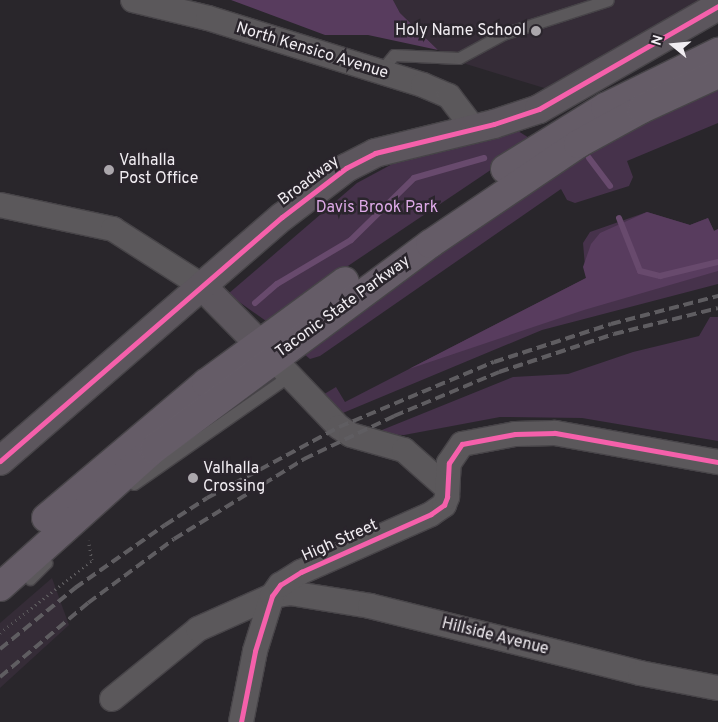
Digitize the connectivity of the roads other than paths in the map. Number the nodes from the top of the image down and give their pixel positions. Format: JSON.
{"nodes":[{"id":1,"x":133,"y":0,"type":"edge"},
{"id":2,"x":608,"y":0,"type":"edge"},
{"id":3,"x":715,"y":4,"type":"edge"},
{"id":4,"x":718,"y":52,"type":"edge"},
{"id":5,"x":380,"y":72,"type":"junction"},
{"id":6,"x":718,"y":74,"type":"edge"},
{"id":7,"x":474,"y":129,"type":"junction"},
{"id":8,"x":0,"y":205,"type":"edge"},
{"id":9,"x":202,"y":286,"type":"junction"},
{"id":10,"x":274,"y":359,"type":"junction"},
{"id":11,"x":6,"y":449,"type":"edge"},
{"id":12,"x":718,"y":462,"type":"edge"},
{"id":13,"x":447,"y":488,"type":"junction"},
{"id":14,"x":85,"y":528,"type":"road end"},
{"id":15,"x":56,"y":554,"type":"dead end"},
{"id":16,"x":0,"y":561,"type":"edge"},
{"id":17,"x":30,"y":580,"type":"dead end"},
{"id":18,"x":0,"y":588,"type":"edge"},
{"id":19,"x":272,"y":596,"type":"junction"},
{"id":20,"x":718,"y":688,"type":"edge"},
{"id":21,"x":112,"y":699,"type":"dead end"},
{"id":22,"x":241,"y":722,"type":"edge"}],
"edges":[{"from":1,"to":5,"type":"street","name":"North Kensico Avenue"},
{"from":2,"to":5,"type":"lane"},
{"from":3,"to":7,"type":"street","name":"Broadway"},
{"from":4,"to":10,"type":"highway","name":"Taconic State Parkway"},
{"from":5,"to":7,"type":"street","name":"North Kensico Avenue"},
{"from":6,"to":10,"type":"highway","name":"Taconic State Parkway"},
{"from":7,"to":9,"type":"street","name":"Broadway"},
{"from":8,"to":9,"type":"street"},
{"from":9,"to":10,"type":"street"},
{"from":9,"to":11,"type":"street","name":"Broadway"},
{"from":10,"to":13,"type":"street"},
{"from":10,"to":14,"type":"lane"},
{"from":10,"to":16,"type":"highway","name":"Taconic State Parkway"},
{"from":10,"to":18,"type":"highway","name":"Taconic State Parkway"},
{"from":12,"to":13,"type":"street","name":"High Street"},
{"from":13,"to":19,"type":"street","name":"High Street"},
{"from":15,"to":17,"type":"lane"},
{"from":19,"to":20,"type":"street","name":"Hillside Avenue"},
{"from":19,"to":21,"type":"street"},
{"from":19,"to":22,"type":"street","name":"High Street"}]}
